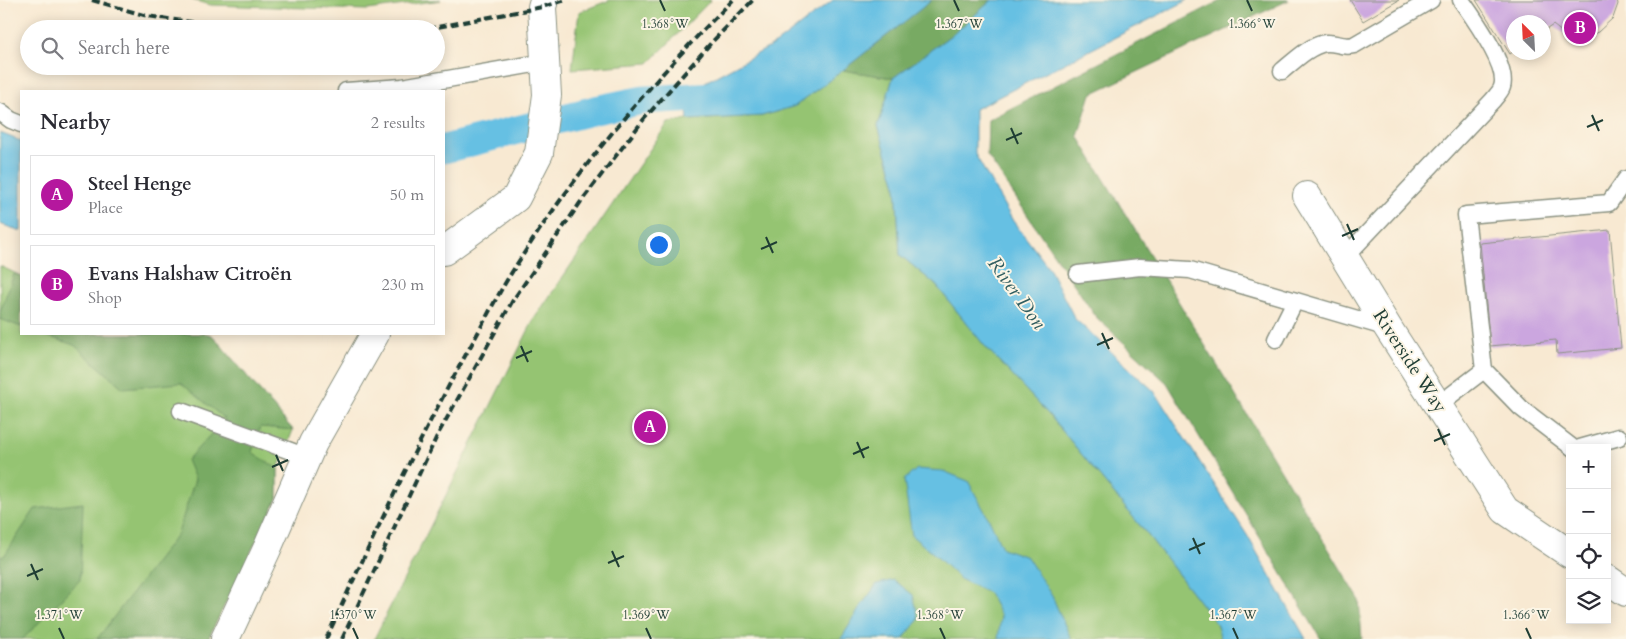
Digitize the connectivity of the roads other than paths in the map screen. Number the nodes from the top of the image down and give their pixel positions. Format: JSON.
{"nodes":[{"id":1,"x":544,"y":0,"type":"edge"},
{"id":2,"x":1431,"y":0,"type":"edge"},
{"id":3,"x":1461,"y":0,"type":"edge"},
{"id":4,"x":545,"y":62,"type":"junction"},
{"id":5,"x":1282,"y":70,"type":"dead end"},
{"id":6,"x":360,"y":90,"type":"edge"},
{"id":7,"x":0,"y":112,"type":"edge"},
{"id":8,"x":20,"y":124,"type":"edge"},
{"id":9,"x":1626,"y":179,"type":"edge"},
{"id":10,"x":1307,"y":196,"type":"dead end"},
{"id":11,"x":445,"y":250,"type":"edge"},
{"id":12,"x":1345,"y":257,"type":"junction"},
{"id":13,"x":1078,"y":274,"type":"dead end"},
{"id":14,"x":1295,"y":301,"type":"junction"},
{"id":15,"x":1388,"y":328,"type":"junction"},
{"id":16,"x":374,"y":335,"type":"edge"},
{"id":17,"x":1276,"y":339,"type":"dead end"},
{"id":18,"x":1484,"y":370,"type":"junction"},
{"id":19,"x":1438,"y":405,"type":"junction"},
{"id":20,"x":181,"y":411,"type":"dead end"},
{"id":21,"x":1619,"y":437,"type":"dead end"},
{"id":22,"x":1568,"y":444,"type":"edge"},
{"id":23,"x":1594,"y":444,"type":"edge"},
{"id":24,"x":307,"y":458,"type":"junction"},
{"id":25,"x":1566,"y":551,"type":"edge"},
{"id":26,"x":1611,"y":582,"type":"edge"},
{"id":27,"x":1626,"y":592,"type":"edge"},
{"id":28,"x":225,"y":639,"type":"edge"}],
"edges":[{"from":1,"to":4,"type":"street"},
{"from":2,"to":5,"type":"lane"},
{"from":3,"to":12,"type":"lane"},
{"from":4,"to":6,"type":"lane"},
{"from":4,"to":11,"type":"street"},
{"from":7,"to":8,"type":"lane"},
{"from":9,"to":18,"type":"lane"},
{"from":10,"to":12,"type":"street","name":"Riverside Way"},
{"from":12,"to":15,"type":"street","name":"Riverside Way"},
{"from":13,"to":14,"type":"lane"},
{"from":14,"to":15,"type":"lane"},
{"from":14,"to":17,"type":"lane"},
{"from":15,"to":19,"type":"street","name":"Riverside Way"},
{"from":16,"to":24,"type":"street"},
{"from":18,"to":19,"type":"lane"},
{"from":18,"to":22,"type":"lane"},
{"from":19,"to":25,"type":"street","name":"Riverside Way"},
{"from":20,"to":24,"type":"lane"},
{"from":21,"to":23,"type":"lane"},
{"from":24,"to":28,"type":"street"},
{"from":26,"to":27,"type":"street"}]}
